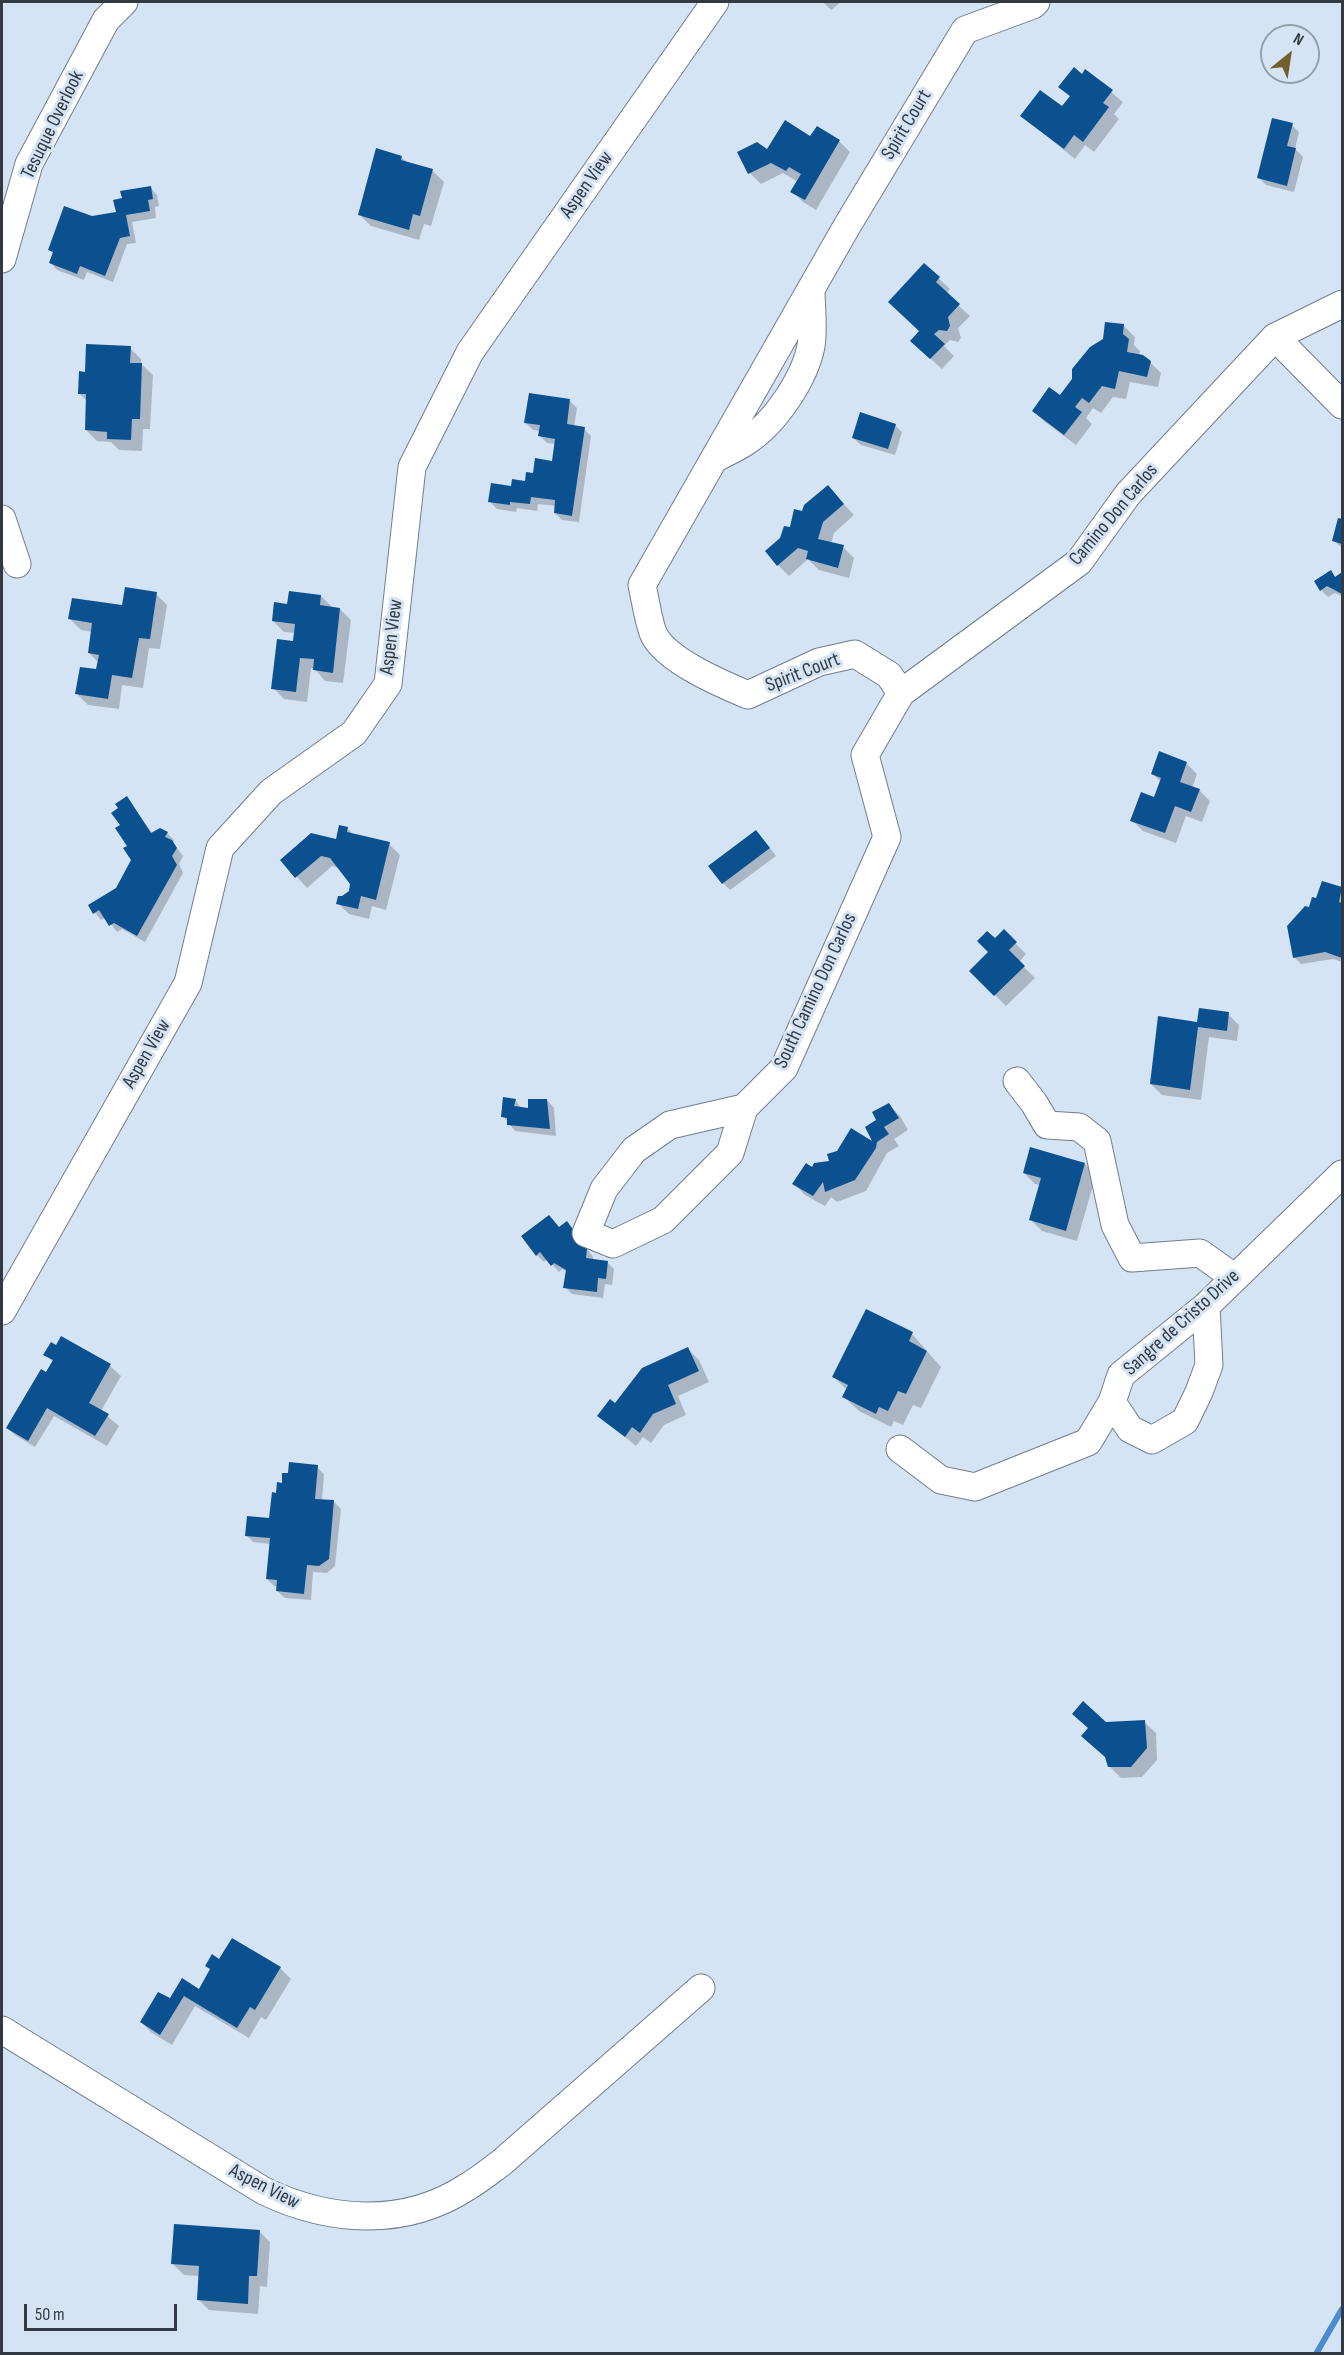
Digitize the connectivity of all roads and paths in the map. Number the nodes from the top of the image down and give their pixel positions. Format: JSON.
{"nodes":[{"id":1,"x":124,"y":2,"type":"edge"},
{"id":2,"x":715,"y":2,"type":"edge"},
{"id":3,"x":1036,"y":2,"type":"edge"},
{"id":4,"x":2,"y":259,"type":"edge"},
{"id":5,"x":1342,"y":304,"type":"edge"},
{"id":6,"x":1275,"y":337,"type":"junction"},
{"id":7,"x":1342,"y":405,"type":"edge"},
{"id":8,"x":2,"y":519,"type":"edge"},
{"id":9,"x":17,"y":564,"type":"dead end"},
{"id":10,"x":901,"y":693,"type":"junction"},
{"id":11,"x":1017,"y":1081,"type":"dead end"},
{"id":12,"x":744,"y":1108,"type":"junction"},
{"id":13,"x":1342,"y":1166,"type":"edge"},
{"id":14,"x":1235,"y":1278,"type":"junction"},
{"id":15,"x":1206,"y":1306,"type":"junction"},
{"id":16,"x":2,"y":1311,"type":"edge"},
{"id":17,"x":1112,"y":1402,"type":"junction"},
{"id":18,"x":900,"y":1449,"type":"dead end"},
{"id":19,"x":701,"y":1988,"type":"dead end"},
{"id":20,"x":2,"y":2030,"type":"edge"}],
"edges":[{"from":1,"to":4,"type":"street","name":"Tesuque Overlook"},
{"from":2,"to":16,"type":"street","name":"Aspen View"},
{"from":3,"to":10,"type":"street","name":"Spirit Court"},
{"from":5,"to":6,"type":"street","name":"Camino Don Carlos"},
{"from":6,"to":7,"type":"street"},
{"from":6,"to":10,"type":"street","name":"Camino Don Carlos"},
{"from":8,"to":9,"type":"street"},
{"from":10,"to":12,"type":"street","name":"South Camino Don Carlos"},
{"from":11,"to":14,"type":"street"},
{"from":12,"to":12,"type":"street","name":"South Camino Don Carlos"},
{"from":13,"to":14,"type":"street","name":"Sangre de Cristo Drive"},
{"from":14,"to":15,"type":"street","name":"Sangre de Cristo Drive"},
{"from":15,"to":17,"type":"street","name":"Sangre de Cristo Drive"},
{"from":15,"to":17,"type":"street"},
{"from":17,"to":18,"type":"street","name":"Sangre de Cristo Drive"},
{"from":19,"to":20,"type":"street","name":"Aspen View"}]}
